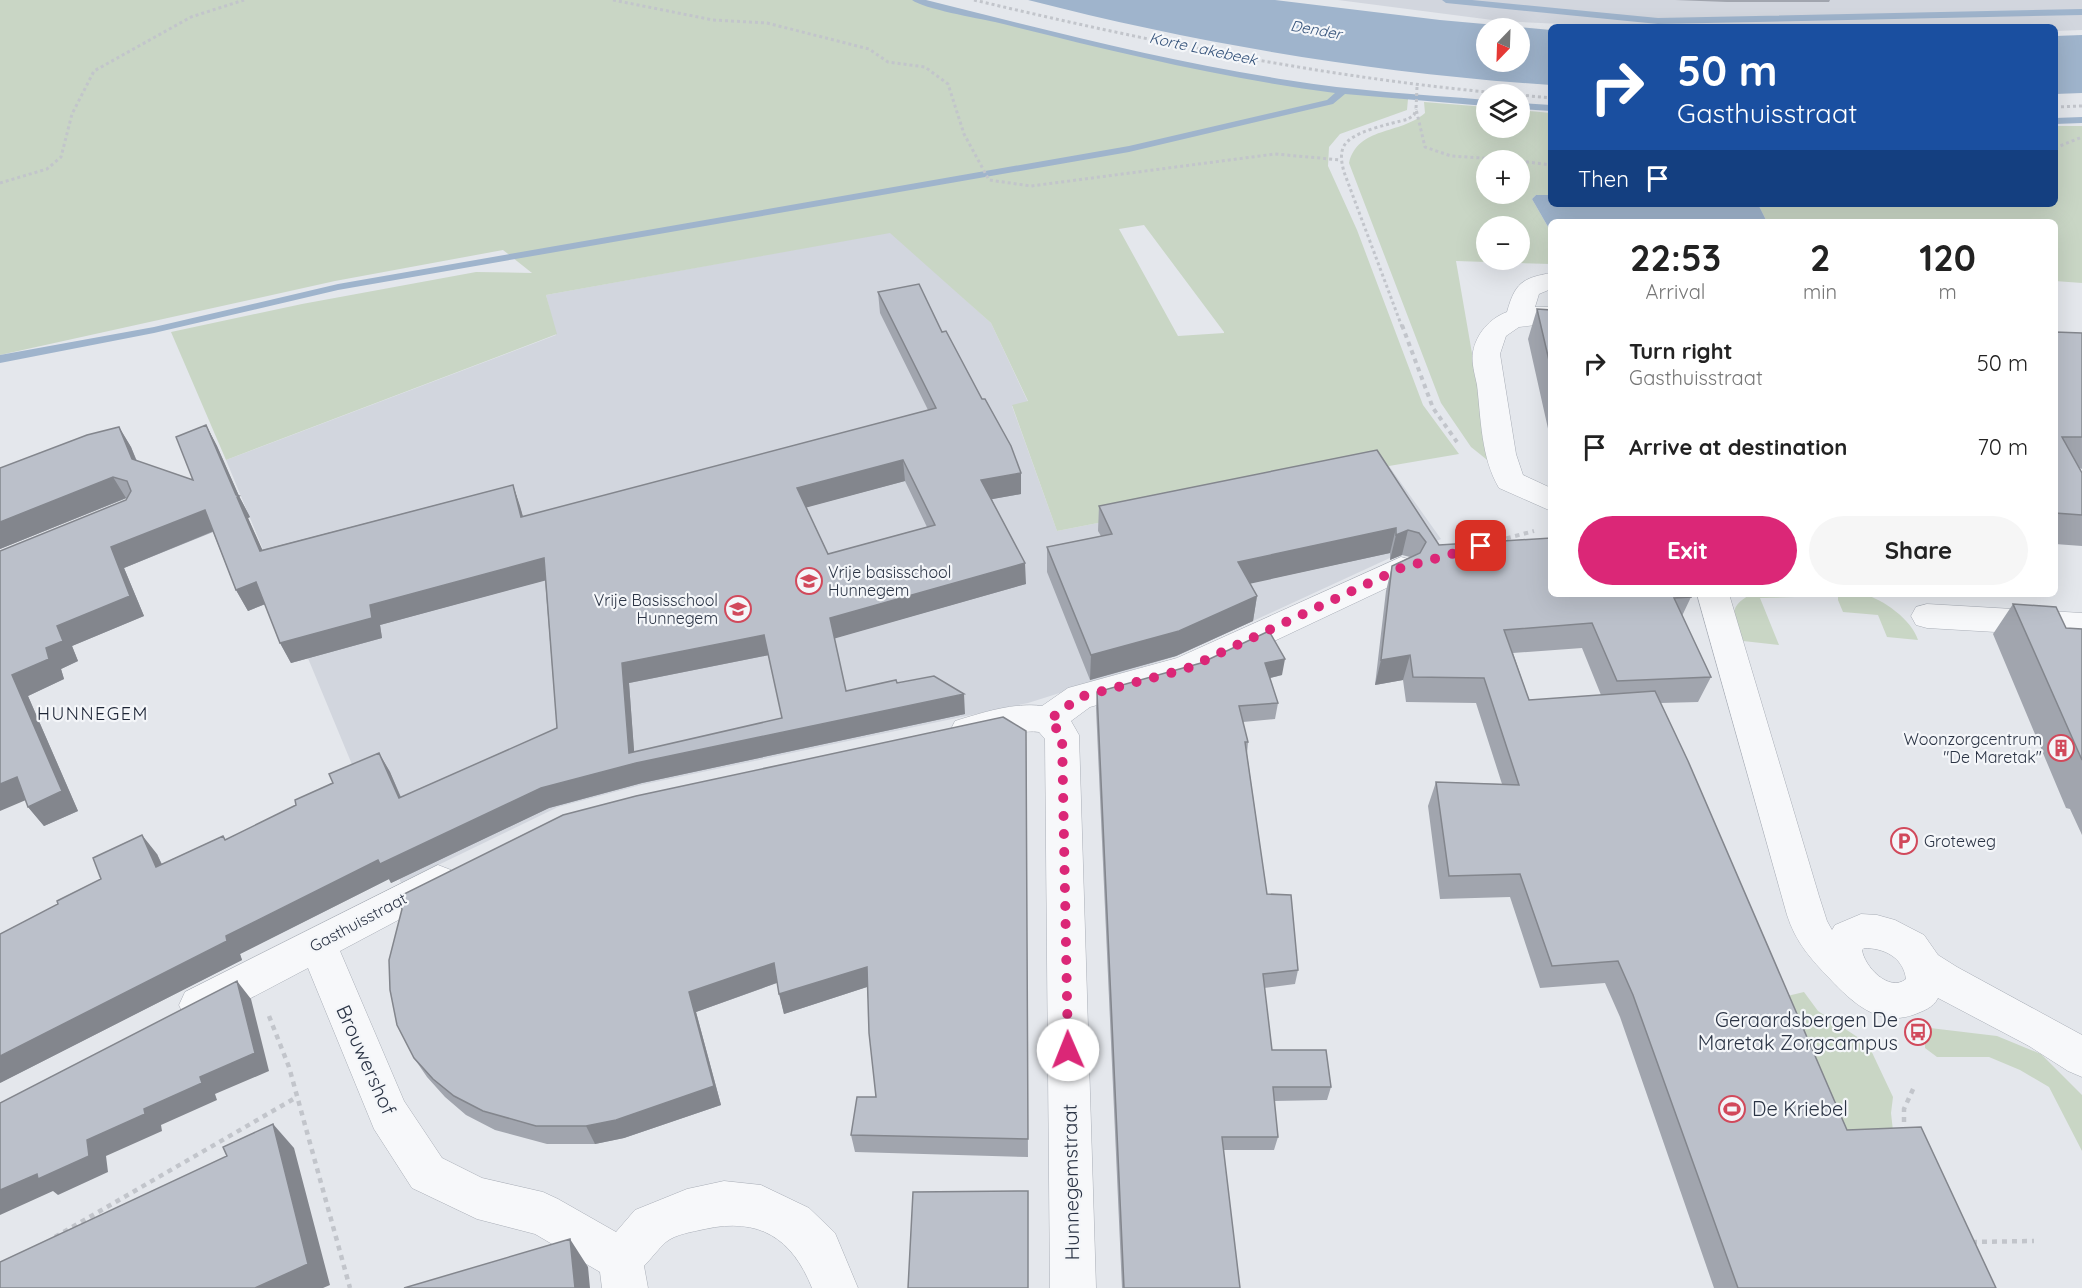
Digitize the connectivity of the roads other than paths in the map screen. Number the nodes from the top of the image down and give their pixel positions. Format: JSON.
{"nodes":[{"id":1,"x":1548,"y":281,"type":"edge"},
{"id":2,"x":1520,"y":315,"type":"junction"},
{"id":3,"x":1548,"y":315,"type":"edge"},
{"id":4,"x":1548,"y":499,"type":"edge"},
{"id":5,"x":1401,"y":568,"type":"edge"},
{"id":6,"x":1714,"y":597,"type":"edge"},
{"id":7,"x":1927,"y":616,"type":"dead end"},
{"id":8,"x":2082,"y":625,"type":"edge"},
{"id":9,"x":1049,"y":720,"type":"junction"},
{"id":10,"x":934,"y":739,"type":"edge"},
{"id":11,"x":472,"y":865,"type":"edge"},
{"id":12,"x":1800,"y":896,"type":"junction"},
{"id":13,"x":1868,"y":930,"type":"junction"},
{"id":14,"x":318,"y":944,"type":"junction"},
{"id":15,"x":1845,"y":969,"type":"junction"},
{"id":16,"x":1920,"y":981,"type":"junction"},
{"id":17,"x":170,"y":1020,"type":"edge"},
{"id":18,"x":2082,"y":1058,"type":"edge"},
{"id":19,"x":827,"y":1269,"type":"edge"},
{"id":20,"x":623,"y":1274,"type":"edge"},
{"id":21,"x":1073,"y":1288,"type":"edge"}],
"edges":[{"from":1,"to":2,"type":"street"},
{"from":2,"to":3,"type":"street"},
{"from":2,"to":4,"type":"street"},
{"from":5,"to":9,"type":"street"},
{"from":6,"to":12,"type":"street"},
{"from":7,"to":8,"type":"street"},
{"from":9,"to":10,"type":"street"},
{"from":9,"to":21,"type":"street","name":"Hunnegemstraat"},
{"from":11,"to":14,"type":"street","name":"Gasthuisstraat"},
{"from":12,"to":13,"type":"street"},
{"from":12,"to":15,"type":"street"},
{"from":13,"to":15,"type":"street"},
{"from":13,"to":16,"type":"street"},
{"from":14,"to":17,"type":"street","name":"Gasthuisstraat"},
{"from":14,"to":20,"type":"street","name":"Brouwershof"},
{"from":15,"to":16,"type":"street"},
{"from":16,"to":18,"type":"street"},
{"from":19,"to":20,"type":"street","name":"Brouwershof"}]}
